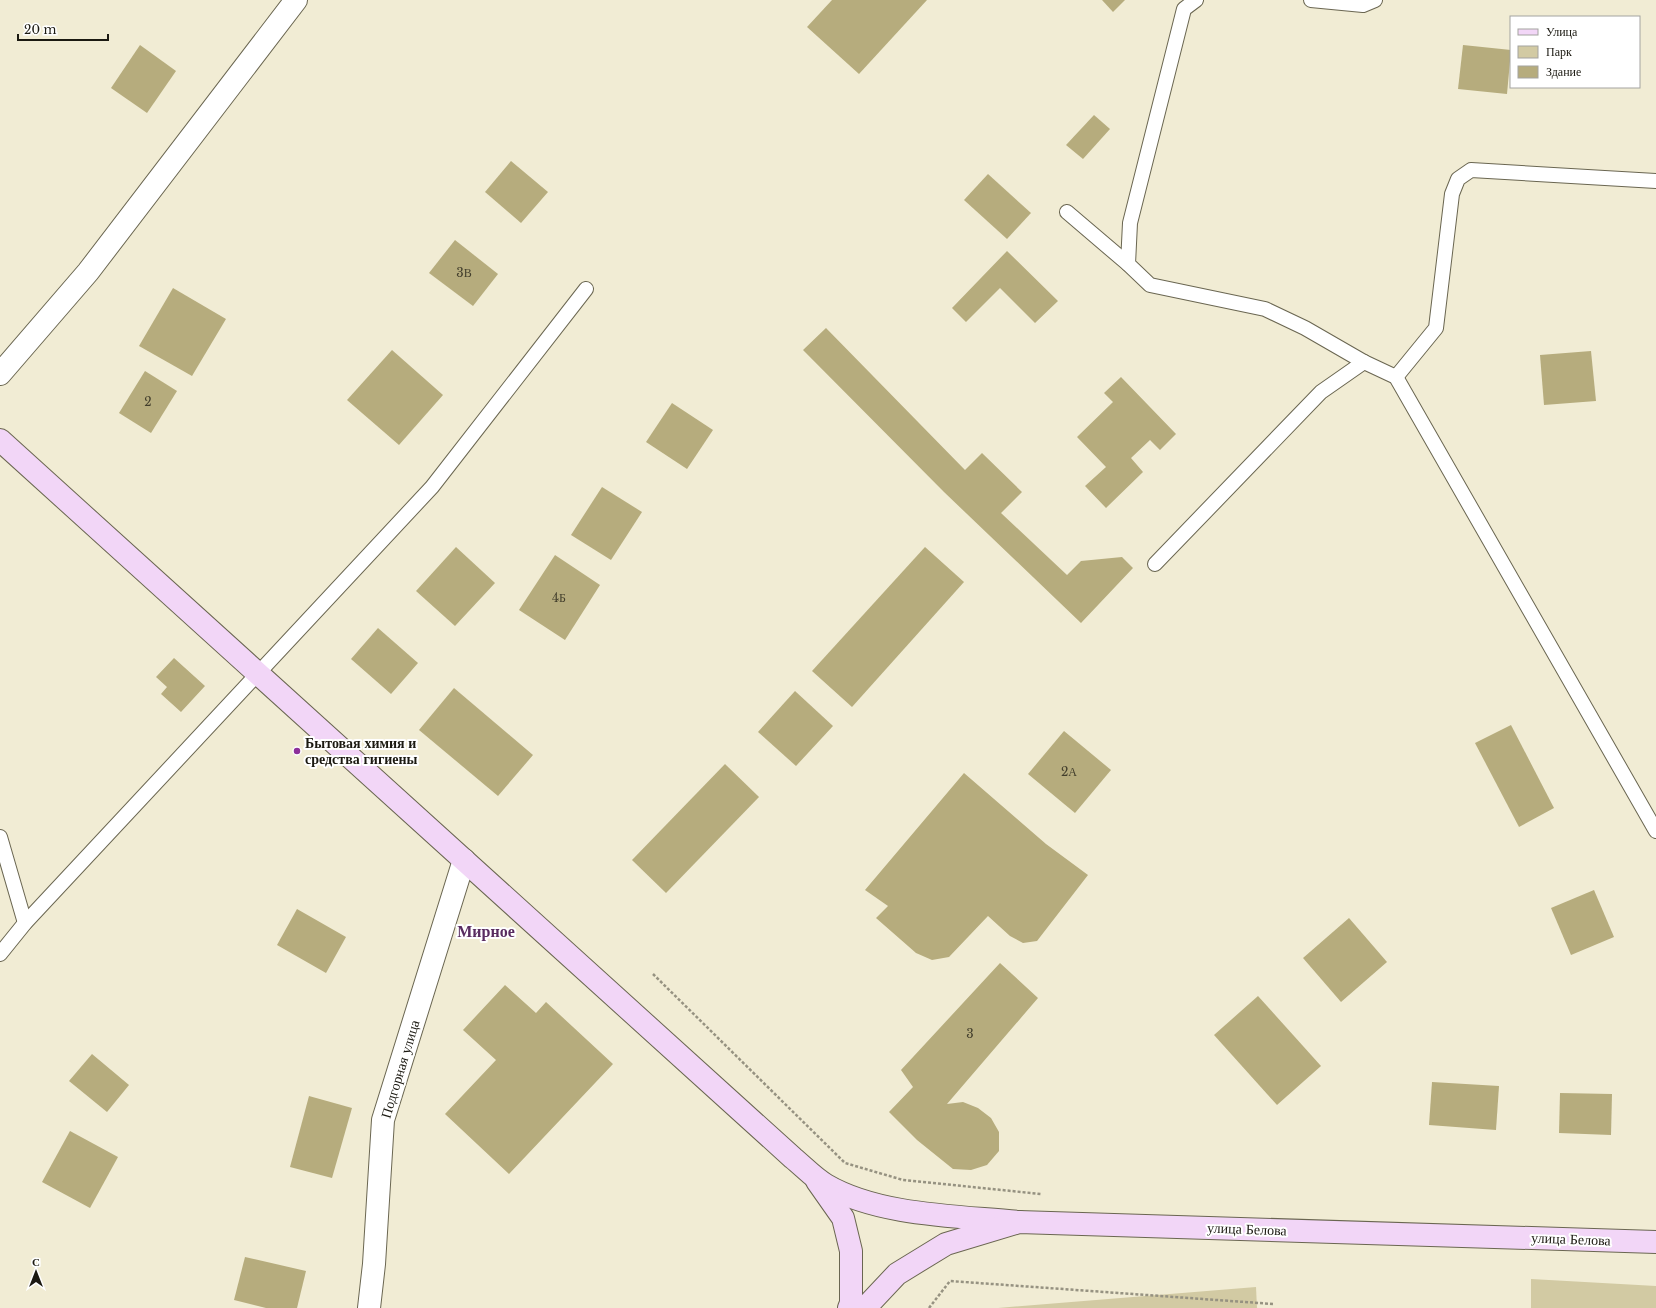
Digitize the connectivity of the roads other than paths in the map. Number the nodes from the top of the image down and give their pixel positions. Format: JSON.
{"nodes":[{"id":1,"x":296,"y":0,"type":"edge"},
{"id":2,"x":1196,"y":0,"type":"edge"},
{"id":3,"x":1311,"y":0,"type":"edge"},
{"id":4,"x":1375,"y":0,"type":"edge"},
{"id":5,"x":1656,"y":181,"type":"edge"},
{"id":6,"x":1068,"y":212,"type":"dead end"},
{"id":7,"x":1128,"y":264,"type":"junction"},
{"id":8,"x":586,"y":289,"type":"dead end"},
{"id":9,"x":1364,"y":362,"type":"junction"},
{"id":10,"x":0,"y":374,"type":"edge"},
{"id":11,"x":1396,"y":377,"type":"junction"},
{"id":12,"x":0,"y":440,"type":"edge"},
{"id":13,"x":1155,"y":564,"type":"dead end"},
{"id":14,"x":258,"y":674,"type":"junction"},
{"id":15,"x":1656,"y":831,"type":"edge"},
{"id":16,"x":0,"y":837,"type":"edge"},
{"id":17,"x":464,"y":860,"type":"junction"},
{"id":18,"x":25,"y":923,"type":"junction"},
{"id":19,"x":0,"y":954,"type":"edge"},
{"id":20,"x":810,"y":1172,"type":"junction"},
{"id":21,"x":1019,"y":1222,"type":"junction"},
{"id":22,"x":1656,"y":1242,"type":"edge"},
{"id":23,"x":369,"y":1308,"type":"edge"},
{"id":24,"x":849,"y":1308,"type":"edge"},
{"id":25,"x":865,"y":1308,"type":"edge"}],
"edges":[{"from":1,"to":10,"type":"street"},
{"from":2,"to":7,"type":"lane"},
{"from":3,"to":4,"type":"lane"},
{"from":5,"to":11,"type":"lane"},
{"from":6,"to":7,"type":"lane"},
{"from":7,"to":9,"type":"lane"},
{"from":8,"to":14,"type":"lane"},
{"from":9,"to":11,"type":"lane"},
{"from":9,"to":13,"type":"lane"},
{"from":11,"to":15,"type":"lane"},
{"from":12,"to":14,"type":"main road"},
{"from":14,"to":17,"type":"main road"},
{"from":14,"to":18,"type":"lane"},
{"from":16,"to":18,"type":"lane"},
{"from":17,"to":20,"type":"main road"},
{"from":17,"to":23,"type":"street","name":"Подгорная улица"},
{"from":18,"to":19,"type":"lane"},
{"from":20,"to":21,"type":"main road"},
{"from":20,"to":24,"type":"main road"},
{"from":21,"to":22,"type":"main road","name":"улица Белова"},
{"from":21,"to":25,"type":"main road","name":"улица Белова"}]}
